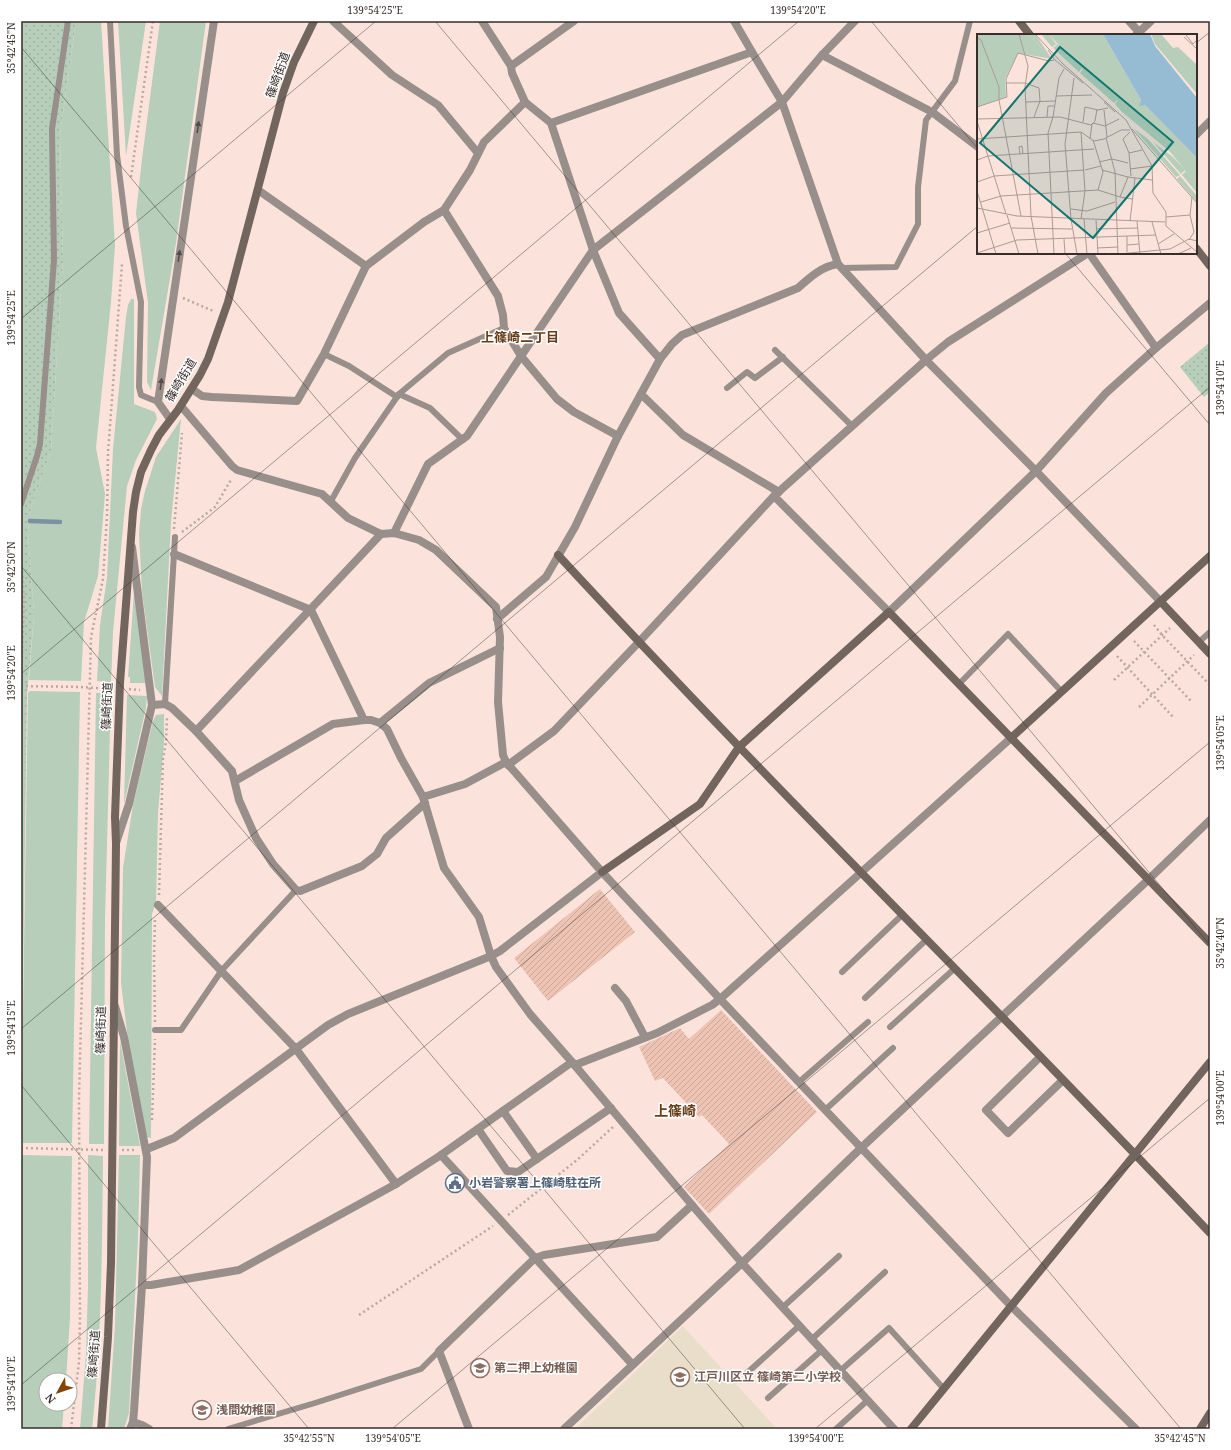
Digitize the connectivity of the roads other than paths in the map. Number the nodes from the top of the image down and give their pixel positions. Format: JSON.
{"nodes":[{"id":1,"x":68,"y":21,"type":"edge"},
{"id":2,"x":110,"y":21,"type":"edge"},
{"id":3,"x":214,"y":21,"type":"edge"},
{"id":4,"x":314,"y":21,"type":"edge"},
{"id":5,"x":333,"y":21,"type":"edge"},
{"id":6,"x":482,"y":21,"type":"edge"},
{"id":7,"x":574,"y":21,"type":"edge"},
{"id":8,"x":734,"y":21,"type":"edge"},
{"id":9,"x":855,"y":21,"type":"edge"},
{"id":10,"x":970,"y":21,"type":"edge"},
{"id":11,"x":1019,"y":21,"type":"edge"},
{"id":12,"x":1129,"y":21,"type":"edge"},
{"id":13,"x":1151,"y":21,"type":"edge"},
{"id":14,"x":1029,"y":34,"type":"edge"},
{"id":15,"x":1138,"y":34,"type":"edge"},
{"id":16,"x":752,"y":52,"type":"junction"},
{"id":17,"x":822,"y":55,"type":"junction"},
{"id":18,"x":511,"y":66,"type":"junction"},
{"id":19,"x":525,"y":102,"type":"junction"},
{"id":20,"x":782,"y":102,"type":"junction"},
{"id":21,"x":932,"y":112,"type":"junction"},
{"id":22,"x":1210,"y":121,"type":"edge"},
{"id":23,"x":551,"y":123,"type":"junction"},
{"id":24,"x":1197,"y":134,"type":"edge"},
{"id":25,"x":977,"y":146,"type":"edge"},
{"id":26,"x":478,"y":152,"type":"junction"},
{"id":27,"x":258,"y":190,"type":"junction"},
{"id":28,"x":444,"y":210,"type":"junction"},
{"id":29,"x":1197,"y":249,"type":"edge"},
{"id":30,"x":593,"y":250,"type":"junction"},
{"id":31,"x":1086,"y":254,"type":"edge"},
{"id":32,"x":1089,"y":254,"type":"edge"},
{"id":33,"x":366,"y":266,"type":"junction"},
{"id":34,"x":840,"y":266,"type":"junction"},
{"id":35,"x":1210,"y":266,"type":"edge"},
{"id":36,"x":1210,"y":303,"type":"edge"},
{"id":37,"x":504,"y":328,"type":"junction"},
{"id":38,"x":1156,"y":348,"type":"junction"},
{"id":39,"x":775,"y":350,"type":"dead end"},
{"id":40,"x":324,"y":354,"type":"junction"},
{"id":41,"x":521,"y":356,"type":"junction"},
{"id":42,"x":782,"y":357,"type":"junction"},
{"id":43,"x":660,"y":359,"type":"junction"},
{"id":44,"x":926,"y":360,"type":"junction"},
{"id":45,"x":727,"y":388,"type":"dead end"},
{"id":46,"x":192,"y":389,"type":"junction"},
{"id":47,"x":641,"y":394,"type":"junction"},
{"id":48,"x":398,"y":396,"type":"junction"},
{"id":49,"x":158,"y":402,"type":"junction"},
{"id":50,"x":181,"y":406,"type":"junction"},
{"id":51,"x":170,"y":419,"type":"junction"},
{"id":52,"x":852,"y":426,"type":"junction"},
{"id":53,"x":618,"y":436,"type":"junction"},
{"id":54,"x":463,"y":440,"type":"junction"},
{"id":55,"x":1036,"y":471,"type":"junction"},
{"id":56,"x":776,"y":494,"type":"junction"},
{"id":57,"x":331,"y":501,"type":"junction"},
{"id":58,"x":21,"y":504,"type":"edge"},
{"id":59,"x":394,"y":533,"type":"junction"},
{"id":60,"x":131,"y":534,"type":"junction"},
{"id":61,"x":381,"y":534,"type":"junction"},
{"id":62,"x":175,"y":537,"type":"road end"},
{"id":63,"x":174,"y":554,"type":"junction"},
{"id":64,"x":558,"y":555,"type":"junction"},
{"id":65,"x":1210,"y":556,"type":"edge"},
{"id":66,"x":1161,"y":602,"type":"junction"},
{"id":67,"x":311,"y":610,"type":"junction"},
{"id":68,"x":888,"y":612,"type":"junction"},
{"id":69,"x":497,"y":620,"type":"junction"},
{"id":70,"x":1210,"y":632,"type":"edge"},
{"id":71,"x":1199,"y":642,"type":"junction"},
{"id":72,"x":638,"y":643,"type":"junction"},
{"id":73,"x":500,"y":648,"type":"junction"},
{"id":74,"x":1210,"y":654,"type":"edge"},
{"id":75,"x":959,"y":684,"type":"junction"},
{"id":76,"x":1062,"y":692,"type":"junction"},
{"id":77,"x":152,"y":704,"type":"junction"},
{"id":78,"x":165,"y":704,"type":"junction"},
{"id":79,"x":364,"y":720,"type":"junction"},
{"id":80,"x":380,"y":723,"type":"junction"},
{"id":81,"x":196,"y":731,"type":"junction"},
{"id":82,"x":1011,"y":738,"type":"junction"},
{"id":83,"x":739,"y":747,"type":"junction"},
{"id":84,"x":507,"y":764,"type":"junction"},
{"id":85,"x":235,"y":781,"type":"junction"},
{"id":86,"x":424,"y":800,"type":"junction"},
{"id":87,"x":1210,"y":820,"type":"edge"},
{"id":88,"x":116,"y":844,"type":"junction"},
{"id":89,"x":602,"y":872,"type":"junction"},
{"id":90,"x":861,"y":874,"type":"junction"},
{"id":91,"x":1148,"y":880,"type":"junction"},
{"id":92,"x":296,"y":890,"type":"junction"},
{"id":93,"x":158,"y":905,"type":"road end"},
{"id":94,"x":902,"y":916,"type":"junction"},
{"id":95,"x":926,"y":940,"type":"junction"},
{"id":96,"x":1210,"y":944,"type":"edge"},
{"id":97,"x":491,"y":956,"type":"junction"},
{"id":98,"x":954,"y":969,"type":"junction"},
{"id":99,"x":222,"y":970,"type":"junction"},
{"id":100,"x":842,"y":972,"type":"dead end"},
{"id":101,"x":615,"y":988,"type":"dead end"},
{"id":102,"x":864,"y":998,"type":"dead end"},
{"id":103,"x":720,"y":999,"type":"junction"},
{"id":104,"x":113,"y":1002,"type":"junction"},
{"id":105,"x":1001,"y":1017,"type":"junction"},
{"id":106,"x":868,"y":1022,"type":"dead end"},
{"id":107,"x":890,"y":1027,"type":"dead end"},
{"id":108,"x":155,"y":1030,"type":"road end"},
{"id":109,"x":645,"y":1037,"type":"junction"},
{"id":110,"x":893,"y":1048,"type":"dead end"},
{"id":111,"x":296,"y":1049,"type":"junction"},
{"id":112,"x":1040,"y":1057,"type":"junction"},
{"id":113,"x":1210,"y":1062,"type":"edge"},
{"id":114,"x":574,"y":1063,"type":"junction"},
{"id":115,"x":1063,"y":1080,"type":"junction"},
{"id":116,"x":799,"y":1082,"type":"junction"},
{"id":117,"x":611,"y":1108,"type":"junction"},
{"id":118,"x":825,"y":1110,"type":"junction"},
{"id":119,"x":503,"y":1111,"type":"junction"},
{"id":120,"x":478,"y":1129,"type":"junction"},
{"id":121,"x":862,"y":1148,"type":"junction"},
{"id":122,"x":147,"y":1150,"type":"junction"},
{"id":123,"x":1136,"y":1154,"type":"junction"},
{"id":124,"x":441,"y":1155,"type":"junction"},
{"id":125,"x":537,"y":1159,"type":"junction"},
{"id":126,"x":396,"y":1184,"type":"junction"},
{"id":127,"x":692,"y":1205,"type":"junction"},
{"id":128,"x":1210,"y":1233,"type":"edge"},
{"id":129,"x":839,"y":1256,"type":"dead end"},
{"id":130,"x":535,"y":1258,"type":"junction"},
{"id":131,"x":742,"y":1263,"type":"junction"},
{"id":132,"x":885,"y":1272,"type":"dead end"},
{"id":133,"x":142,"y":1285,"type":"junction"},
{"id":134,"x":783,"y":1307,"type":"junction"},
{"id":135,"x":1012,"y":1307,"type":"junction"},
{"id":136,"x":799,"y":1326,"type":"junction"},
{"id":137,"x":812,"y":1339,"type":"junction"},
{"id":138,"x":822,"y":1350,"type":"junction"},
{"id":139,"x":440,"y":1351,"type":"junction"},
{"id":140,"x":632,"y":1364,"type":"junction"},
{"id":141,"x":840,"y":1370,"type":"junction"},
{"id":142,"x":747,"y":1373,"type":"dead end"},
{"id":143,"x":944,"y":1389,"type":"junction"},
{"id":144,"x":768,"y":1398,"type":"dead end"},
{"id":145,"x":868,"y":1400,"type":"junction"},
{"id":146,"x":1210,"y":1413,"type":"edge"},
{"id":147,"x":132,"y":1425,"type":"edge"},
{"id":148,"x":101,"y":1429,"type":"edge"},
{"id":149,"x":149,"y":1429,"type":"edge"},
{"id":150,"x":228,"y":1429,"type":"edge"},
{"id":151,"x":469,"y":1429,"type":"edge"},
{"id":152,"x":564,"y":1429,"type":"edge"},
{"id":153,"x":836,"y":1429,"type":"edge"},
{"id":154,"x":894,"y":1429,"type":"edge"},
{"id":155,"x":911,"y":1429,"type":"edge"},
{"id":156,"x":1136,"y":1429,"type":"edge"},
{"id":157,"x":1200,"y":1429,"type":"edge"}],
"edges":[{"from":1,"to":58,"type":"lane"},
{"from":2,"to":49,"type":"lane"},
{"from":49,"to":3,"type":"street","one_way":true},
{"from":4,"to":27,"type":"street","name":"篠崎街道"},
{"from":5,"to":26,"type":"street"},
{"from":6,"to":18,"type":"street"},
{"from":7,"to":18,"type":"street"},
{"from":8,"to":16,"type":"street"},
{"from":9,"to":17,"type":"street"},
{"from":10,"to":21,"type":"lane"},
{"from":11,"to":14,"type":"street"},
{"from":12,"to":15,"type":"street"},
{"from":13,"to":15,"type":"street"},
{"from":16,"to":20,"type":"street"},
{"from":16,"to":23,"type":"street"},
{"from":17,"to":20,"type":"street"},
{"from":17,"to":21,"type":"street"},
{"from":18,"to":19,"type":"street"},
{"from":19,"to":23,"type":"street"},
{"from":19,"to":26,"type":"street"},
{"from":20,"to":30,"type":"street"},
{"from":20,"to":34,"type":"street"},
{"from":21,"to":25,"type":"street"},
{"from":21,"to":34,"type":"lane"},
{"from":22,"to":24,"type":"street"},
{"from":23,"to":30,"type":"street"},
{"from":26,"to":28,"type":"street"},
{"from":27,"to":33,"type":"street"},
{"from":27,"to":46,"type":"street","name":"篠崎街道"},
{"from":28,"to":33,"type":"street"},
{"from":28,"to":37,"type":"street"},
{"from":29,"to":35,"type":"street"},
{"from":30,"to":41,"type":"street"},
{"from":30,"to":43,"type":"street"},
{"from":31,"to":44,"type":"street"},
{"from":32,"to":38,"type":"street"},
{"from":33,"to":40,"type":"street"},
{"from":34,"to":43,"type":"street"},
{"from":34,"to":44,"type":"street"},
{"from":36,"to":38,"type":"street"},
{"from":37,"to":41,"type":"street"},
{"from":37,"to":48,"type":"lane"},
{"from":38,"to":55,"type":"street"},
{"from":39,"to":42,"type":"lane"},
{"from":40,"to":46,"type":"street"},
{"from":40,"to":48,"type":"lane"},
{"from":41,"to":53,"type":"street"},
{"from":41,"to":54,"type":"street"},
{"from":42,"to":45,"type":"lane"},
{"from":42,"to":52,"type":"lane"},
{"from":43,"to":47,"type":"street"},
{"from":44,"to":52,"type":"street"},
{"from":44,"to":55,"type":"street"},
{"from":46,"to":50,"type":"street","name":"篠崎街道"},
{"from":47,"to":53,"type":"street"},
{"from":47,"to":56,"type":"street"},
{"from":48,"to":54,"type":"lane"},
{"from":48,"to":57,"type":"lane"},
{"from":49,"to":51,"type":"street"},
{"from":50,"to":51,"type":"street","name":"篠崎街道"},
{"from":50,"to":57,"type":"street"},
{"from":51,"to":60,"type":"street","name":"篠崎街道"},
{"from":52,"to":56,"type":"street"},
{"from":53,"to":64,"type":"street"},
{"from":54,"to":59,"type":"street"},
{"from":55,"to":66,"type":"street"},
{"from":55,"to":68,"type":"street"},
{"from":56,"to":68,"type":"street"},
{"from":56,"to":72,"type":"street"},
{"from":57,"to":61,"type":"street"},
{"from":59,"to":61,"type":"street"},
{"from":59,"to":69,"type":"street"},
{"from":60,"to":77,"type":"street"},
{"from":60,"to":88,"type":"street","name":"篠崎街道"},
{"from":61,"to":67,"type":"street"},
{"from":62,"to":63,"type":"lane"},
{"from":63,"to":67,"type":"street"},
{"from":63,"to":78,"type":"lane"},
{"from":64,"to":69,"type":"street"},
{"from":64,"to":72,"type":"street"},
{"from":65,"to":66,"type":"street"},
{"from":66,"to":71,"type":"street"},
{"from":66,"to":76,"type":"street"},
{"from":67,"to":79,"type":"street"},
{"from":67,"to":81,"type":"street"},
{"from":68,"to":75,"type":"street"},
{"from":68,"to":83,"type":"street"},
{"from":69,"to":73,"type":"street"},
{"from":70,"to":71,"type":"lane"},
{"from":71,"to":74,"type":"street"},
{"from":72,"to":83,"type":"street"},
{"from":72,"to":84,"type":"street"},
{"from":73,"to":80,"type":"street"},
{"from":73,"to":84,"type":"street"},
{"from":75,"to":76,"type":"lane"},
{"from":75,"to":82,"type":"street"},
{"from":76,"to":82,"type":"street"},
{"from":77,"to":78,"type":"street"},
{"from":77,"to":88,"type":"street"},
{"from":78,"to":81,"type":"street"},
{"from":79,"to":80,"type":"street"},
{"from":79,"to":85,"type":"street"},
{"from":80,"to":86,"type":"street"},
{"from":81,"to":85,"type":"street"},
{"from":82,"to":90,"type":"street"},
{"from":82,"to":91,"type":"street"},
{"from":83,"to":89,"type":"street"},
{"from":83,"to":90,"type":"street"},
{"from":84,"to":86,"type":"street"},
{"from":84,"to":89,"type":"street"},
{"from":85,"to":92,"type":"street"},
{"from":86,"to":92,"type":"street"},
{"from":86,"to":97,"type":"street"},
{"from":87,"to":91,"type":"street"},
{"from":88,"to":104,"type":"street","name":"篠崎街道"},
{"from":89,"to":97,"type":"street"},
{"from":89,"to":103,"type":"street"},
{"from":90,"to":94,"type":"street"},
{"from":90,"to":103,"type":"street"},
{"from":91,"to":96,"type":"street"},
{"from":91,"to":105,"type":"street"},
{"from":92,"to":99,"type":"lane"},
{"from":93,"to":99,"type":"street"},
{"from":94,"to":95,"type":"street"},
{"from":94,"to":100,"type":"lane"},
{"from":95,"to":98,"type":"street"},
{"from":95,"to":102,"type":"lane"},
{"from":97,"to":111,"type":"street"},
{"from":97,"to":114,"type":"street"},
{"from":98,"to":105,"type":"street"},
{"from":98,"to":107,"type":"lane"},
{"from":99,"to":108,"type":"lane"},
{"from":99,"to":111,"type":"street"},
{"from":101,"to":109,"type":"street"},
{"from":103,"to":109,"type":"street"},
{"from":103,"to":116,"type":"street"},
{"from":104,"to":122,"type":"street"},
{"from":104,"to":148,"type":"street","name":"篠崎街道"},
{"from":105,"to":112,"type":"street"},
{"from":105,"to":121,"type":"street"},
{"from":106,"to":116,"type":"lane"},
{"from":109,"to":114,"type":"street"},
{"from":110,"to":118,"type":"lane"},
{"from":111,"to":122,"type":"street"},
{"from":111,"to":126,"type":"street"},
{"from":112,"to":115,"type":"street"},
{"from":112,"to":115,"type":"street"},
{"from":113,"to":123,"type":"street"},
{"from":114,"to":117,"type":"street"},
{"from":114,"to":119,"type":"street"},
{"from":115,"to":123,"type":"street"},
{"from":116,"to":118,"type":"street"},
{"from":117,"to":125,"type":"street"},
{"from":117,"to":127,"type":"street"},
{"from":118,"to":121,"type":"street"},
{"from":119,"to":120,"type":"street"},
{"from":119,"to":125,"type":"street"},
{"from":120,"to":124,"type":"street"},
{"from":120,"to":125,"type":"street"},
{"from":121,"to":131,"type":"street"},
{"from":121,"to":135,"type":"street"},
{"from":122,"to":133,"type":"street"},
{"from":123,"to":128,"type":"street"},
{"from":123,"to":135,"type":"street"},
{"from":124,"to":126,"type":"street"},
{"from":124,"to":130,"type":"street"},
{"from":126,"to":133,"type":"street"},
{"from":127,"to":130,"type":"street"},
{"from":127,"to":131,"type":"street"},
{"from":129,"to":134,"type":"lane"},
{"from":130,"to":139,"type":"street"},
{"from":130,"to":140,"type":"street"},
{"from":131,"to":134,"type":"street"},
{"from":131,"to":140,"type":"street"},
{"from":132,"to":137,"type":"lane"},
{"from":133,"to":147,"type":"street"},
{"from":134,"to":136,"type":"street"},
{"from":135,"to":143,"type":"street"},
{"from":135,"to":156,"type":"street"},
{"from":136,"to":137,"type":"street"},
{"from":136,"to":142,"type":"lane"},
{"from":137,"to":138,"type":"street"},
{"from":138,"to":141,"type":"street"},
{"from":138,"to":144,"type":"lane"},
{"from":139,"to":150,"type":"lane"},
{"from":139,"to":151,"type":"street"},
{"from":140,"to":152,"type":"street"},
{"from":141,"to":143,"type":"lane"},
{"from":141,"to":145,"type":"street"},
{"from":143,"to":155,"type":"street"},
{"from":145,"to":153,"type":"lane"},
{"from":145,"to":154,"type":"street"},
{"from":146,"to":157,"type":"street"},
{"from":147,"to":149,"type":"street"}]}
